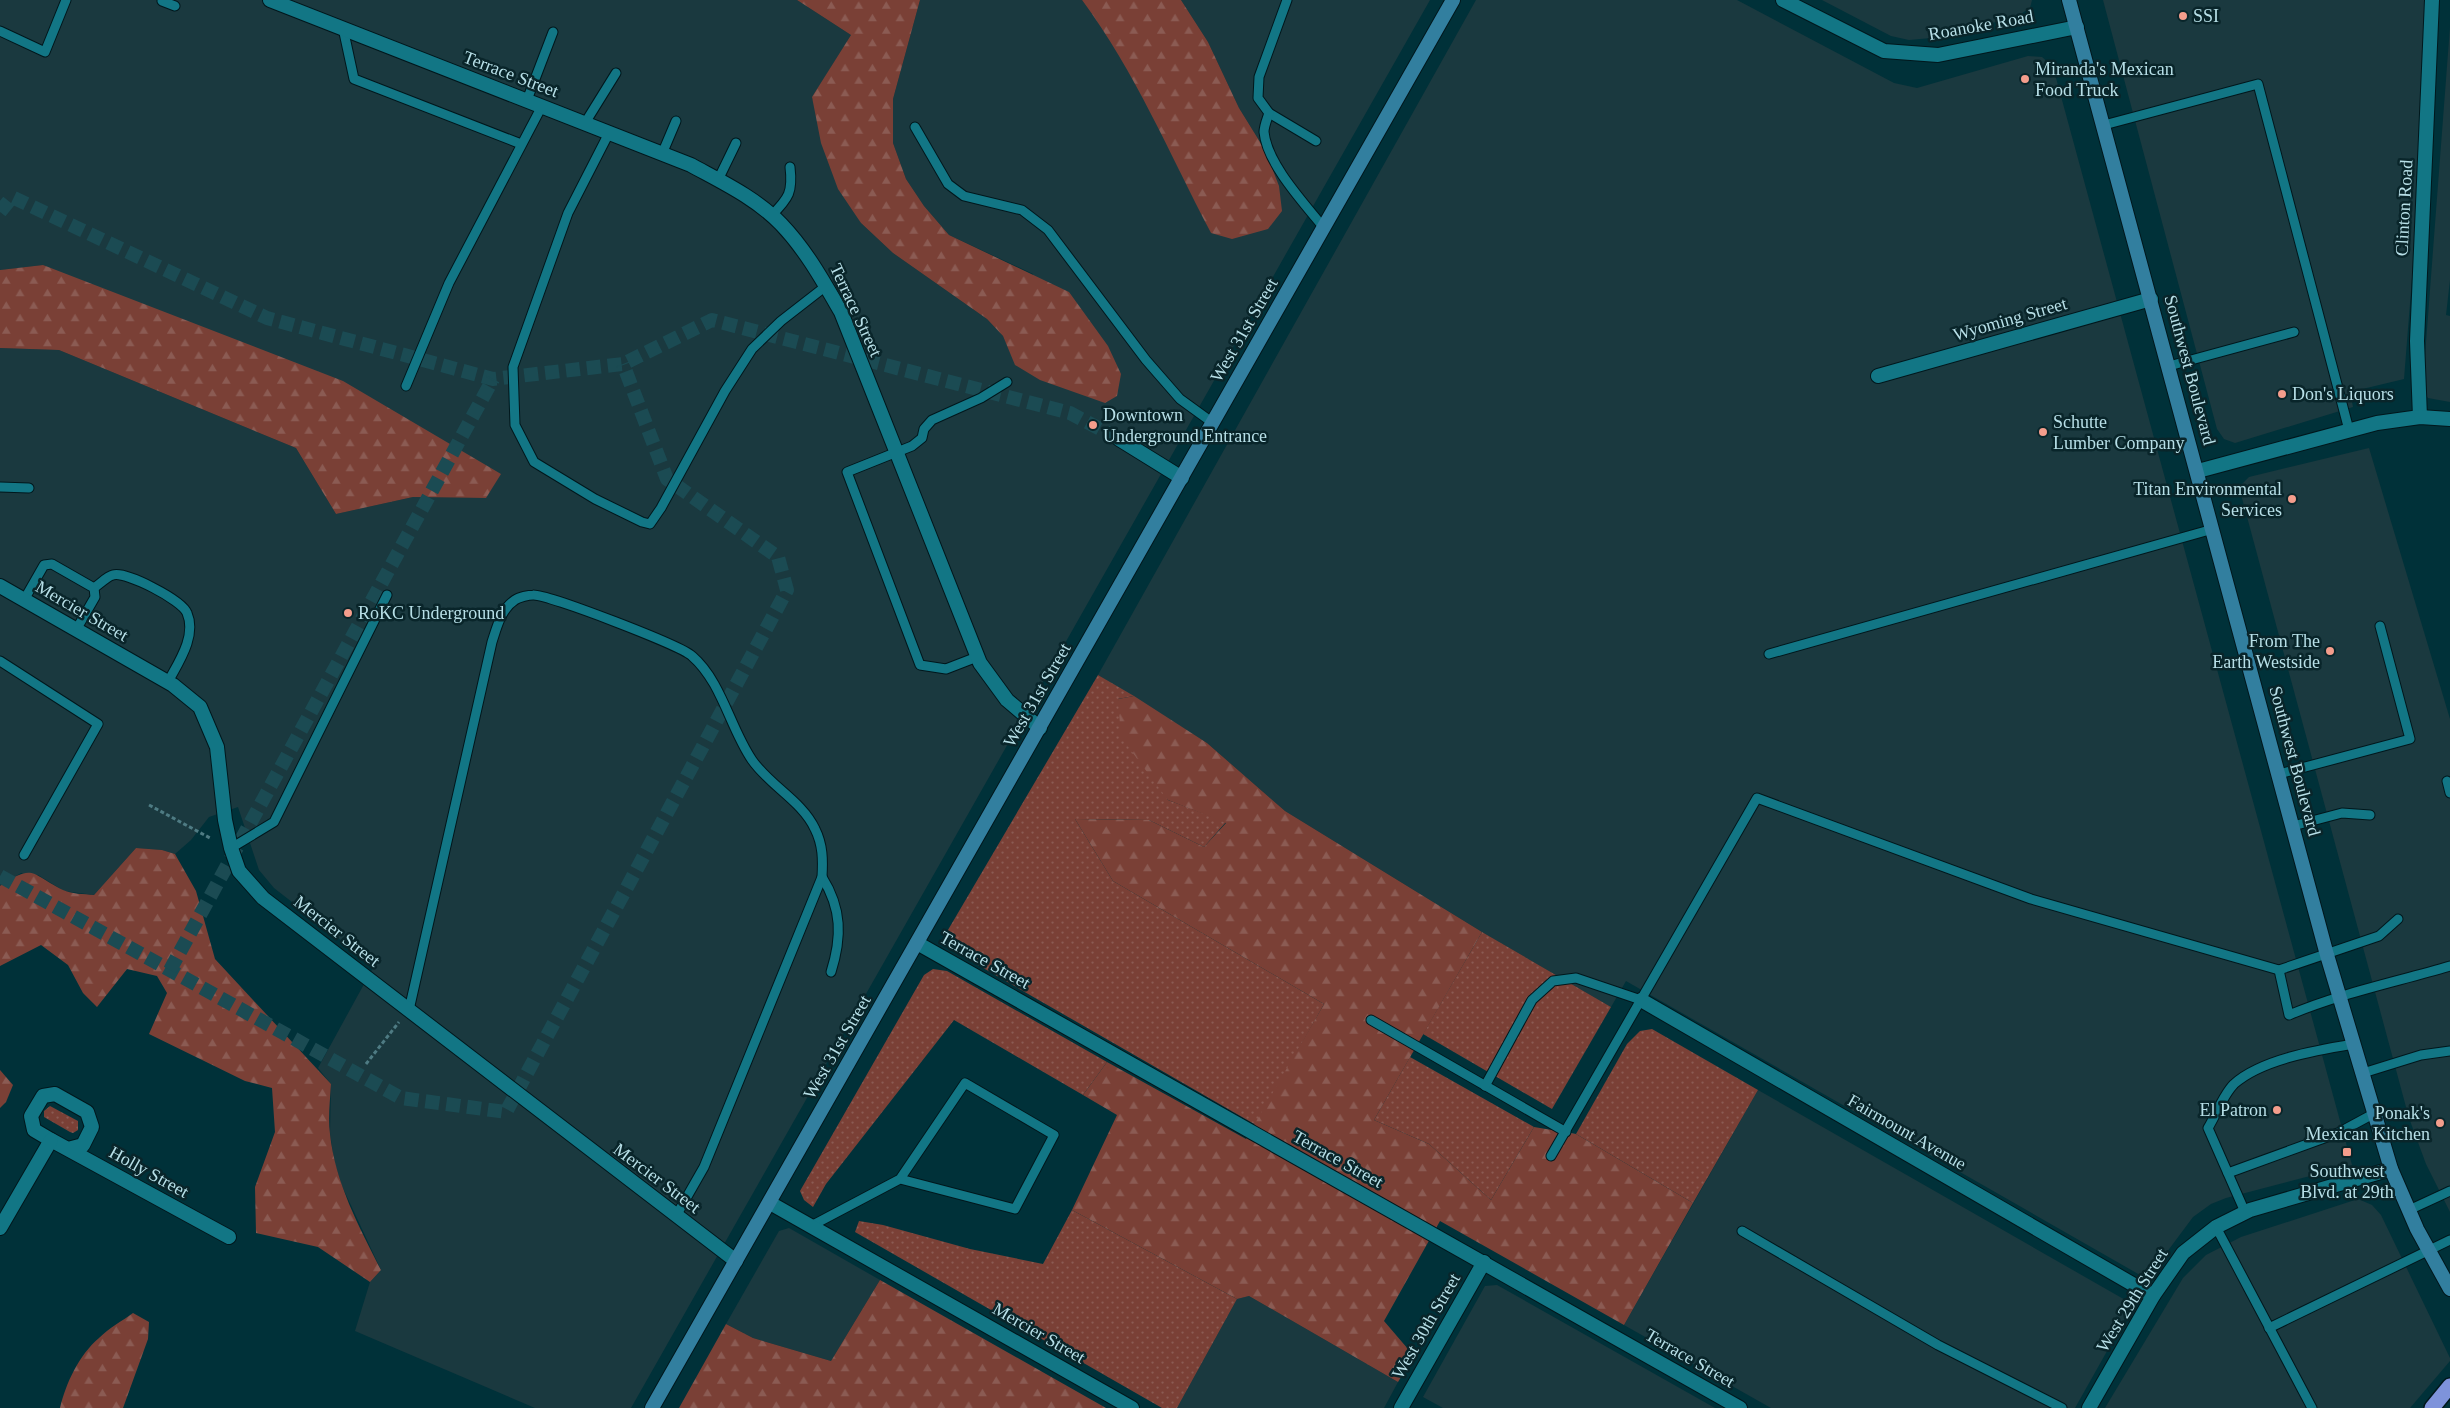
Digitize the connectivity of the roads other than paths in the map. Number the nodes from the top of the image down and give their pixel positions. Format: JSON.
{"nodes":[{"id":1,"x":66,"y":0,"type":"edge"},
{"id":2,"x":160,"y":0,"type":"edge"},
{"id":3,"x":270,"y":0,"type":"edge"},
{"id":4,"x":1287,"y":0,"type":"edge"},
{"id":5,"x":1453,"y":0,"type":"edge"},
{"id":6,"x":1782,"y":0,"type":"edge"},
{"id":7,"x":2069,"y":0,"type":"edge"},
{"id":8,"x":2432,"y":0,"type":"edge"},
{"id":9,"x":175,"y":6,"type":"dead end"},
{"id":10,"x":2077,"y":27,"type":"junction"},
{"id":11,"x":343,"y":28,"type":"junction"},
{"id":12,"x":0,"y":31,"type":"edge"},
{"id":13,"x":553,"y":32,"type":"dead end"},
{"id":14,"x":616,"y":73,"type":"dead end"},
{"id":15,"x":527,"y":100,"type":"junction"},
{"id":16,"x":542,"y":106,"type":"junction"},
{"id":17,"x":1269,"y":113,"type":"junction"},
{"id":18,"x":676,"y":121,"type":"dead end"},
{"id":19,"x":585,"y":124,"type":"junction"},
{"id":20,"x":2104,"y":125,"type":"junction"},
{"id":21,"x":915,"y":127,"type":"dead end"},
{"id":22,"x":609,"y":133,"type":"junction"},
{"id":23,"x":1316,"y":141,"type":"dead end"},
{"id":24,"x":736,"y":143,"type":"dead end"},
{"id":25,"x":521,"y":144,"type":"junction"},
{"id":26,"x":662,"y":154,"type":"junction"},
{"id":27,"x":790,"y":167,"type":"dead end"},
{"id":28,"x":718,"y":180,"type":"junction"},
{"id":29,"x":771,"y":216,"type":"junction"},
{"id":30,"x":1324,"y":228,"type":"junction"},
{"id":31,"x":826,"y":286,"type":"junction"},
{"id":32,"x":2151,"y":299,"type":"junction"},
{"id":33,"x":2294,"y":332,"type":"dead end"},
{"id":34,"x":2169,"y":366,"type":"junction"},
{"id":35,"x":1878,"y":376,"type":"dead end"},
{"id":36,"x":1007,"y":382,"type":"dead end"},
{"id":37,"x":406,"y":386,"type":"dead end"},
{"id":38,"x":2420,"y":417,"type":"junction"},
{"id":39,"x":2450,"y":419,"type":"edge"},
{"id":40,"x":1213,"y":423,"type":"junction"},
{"id":41,"x":2349,"y":430,"type":"junction"},
{"id":42,"x":1119,"y":439,"type":"tunnel mouth"},
{"id":43,"x":896,"y":451,"type":"junction"},
{"id":44,"x":2198,"y":470,"type":"junction"},
{"id":45,"x":1182,"y":478,"type":"junction"},
{"id":46,"x":0,"y":487,"type":"edge"},
{"id":47,"x":29,"y":488,"type":"dead end"},
{"id":48,"x":2213,"y":529,"type":"junction"},
{"id":49,"x":0,"y":586,"type":"edge"},
{"id":50,"x":94,"y":588,"type":"junction"},
{"id":51,"x":386,"y":595,"type":"dead end"},
{"id":52,"x":24,"y":600,"type":"junction"},
{"id":53,"x":2380,"y":626,"type":"dead end"},
{"id":54,"x":76,"y":630,"type":"junction"},
{"id":55,"x":1769,"y":654,"type":"dead end"},
{"id":56,"x":977,"y":657,"type":"junction"},
{"id":57,"x":0,"y":661,"type":"edge"},
{"id":58,"x":168,"y":682,"type":"junction"},
{"id":59,"x":1040,"y":728,"type":"junction"},
{"id":60,"x":2279,"y":774,"type":"junction"},
{"id":61,"x":2447,"y":781,"type":"dead end"},
{"id":62,"x":2450,"y":793,"type":"edge"},
{"id":63,"x":2370,"y":815,"type":"dead end"},
{"id":64,"x":2293,"y":826,"type":"junction"},
{"id":65,"x":231,"y":848,"type":"junction"},
{"id":66,"x":24,"y":855,"type":"dead end"},
{"id":67,"x":822,"y":877,"type":"junction"},
{"id":68,"x":2398,"y":919,"type":"dead end"},
{"id":69,"x":917,"y":943,"type":"junction"},
{"id":70,"x":2327,"y":955,"type":"junction"},
{"id":71,"x":2450,"y":966,"type":"edge"},
{"id":72,"x":2279,"y":970,"type":"junction"},
{"id":73,"x":831,"y":972,"type":"dead end"},
{"id":74,"x":2340,"y":995,"type":"junction"},
{"id":75,"x":1642,"y":1000,"type":"junction"},
{"id":76,"x":409,"y":1010,"type":"junction"},
{"id":77,"x":1371,"y":1020,"type":"dead end"},
{"id":78,"x":2354,"y":1044,"type":"junction"},
{"id":79,"x":2450,"y":1051,"type":"edge"},
{"id":80,"x":2363,"y":1073,"type":"junction"},
{"id":81,"x":1485,"y":1086,"type":"junction"},
{"id":82,"x":2375,"y":1112,"type":"junction"},
{"id":83,"x":1566,"y":1132,"type":"junction"},
{"id":84,"x":51,"y":1140,"type":"junction"},
{"id":85,"x":68,"y":1149,"type":"junction"},
{"id":86,"x":1551,"y":1156,"type":"dead end"},
{"id":87,"x":2391,"y":1169,"type":"junction"},
{"id":88,"x":2228,"y":1173,"type":"junction"},
{"id":89,"x":900,"y":1180,"type":"junction"},
{"id":90,"x":2450,"y":1191,"type":"edge"},
{"id":91,"x":770,"y":1203,"type":"junction"},
{"id":92,"x":2409,"y":1210,"type":"junction"},
{"id":93,"x":2245,"y":1212,"type":"junction"},
{"id":94,"x":676,"y":1216,"type":"junction"},
{"id":95,"x":811,"y":1226,"type":"junction"},
{"id":96,"x":2216,"y":1227,"type":"junction"},
{"id":97,"x":0,"y":1228,"type":"edge"},
{"id":98,"x":1742,"y":1231,"type":"dead end"},
{"id":99,"x":229,"y":1237,"type":"dead end"},
{"id":100,"x":2450,"y":1240,"type":"edge"},
{"id":101,"x":2429,"y":1251,"type":"junction"},
{"id":102,"x":736,"y":1261,"type":"junction"},
{"id":103,"x":1484,"y":1262,"type":"junction"},
{"id":104,"x":2450,"y":1289,"type":"edge"},
{"id":105,"x":2154,"y":1296,"type":"junction"},
{"id":106,"x":2269,"y":1328,"type":"junction"},
{"id":107,"x":2450,"y":1386,"type":"edge"},
{"id":108,"x":652,"y":1408,"type":"edge"},
{"id":109,"x":1132,"y":1408,"type":"edge"},
{"id":110,"x":1401,"y":1408,"type":"edge"},
{"id":111,"x":1740,"y":1408,"type":"edge"},
{"id":112,"x":2062,"y":1408,"type":"edge"},
{"id":113,"x":2089,"y":1408,"type":"edge"},
{"id":114,"x":2312,"y":1408,"type":"edge"},
{"id":115,"x":2432,"y":1408,"type":"edge"}],
"edges":[{"from":1,"to":12,"type":"lane"},
{"from":2,"to":9,"type":"lane"},
{"from":3,"to":11,"type":"street","name":"Terrace Street"},
{"from":4,"to":17,"type":"lane"},
{"from":5,"to":30,"type":"main road","name":"West 31st Street"},
{"from":6,"to":10,"type":"street","name":"Roanoke Road"},
{"from":7,"to":10,"type":"main road","name":"Southwest Boulevard"},
{"from":8,"to":38,"type":"street","name":"Clinton Road"},
{"from":10,"to":20,"type":"main road","name":"Southwest Boulevard"},
{"from":11,"to":15,"type":"street","name":"Terrace Street"},
{"from":11,"to":25,"type":"lane"},
{"from":13,"to":15,"type":"lane"},
{"from":14,"to":19,"type":"lane"},
{"from":15,"to":16,"type":"street","name":"Terrace Street"},
{"from":16,"to":19,"type":"street","name":"Terrace Street"},
{"from":16,"to":25,"type":"lane"},
{"from":17,"to":23,"type":"lane"},
{"from":17,"to":30,"type":"lane"},
{"from":18,"to":26,"type":"lane"},
{"from":19,"to":22,"type":"street","name":"Terrace Street"},
{"from":20,"to":32,"type":"main road","name":"Southwest Boulevard"},
{"from":20,"to":41,"type":"lane"},
{"from":21,"to":40,"type":"lane"},
{"from":22,"to":26,"type":"street","name":"Terrace Street"},
{"from":22,"to":31,"type":"lane"},
{"from":24,"to":28,"type":"lane"},
{"from":25,"to":37,"type":"lane"},
{"from":26,"to":28,"type":"street","name":"Terrace Street"},
{"from":27,"to":29,"type":"lane"},
{"from":28,"to":29,"type":"street","name":"Terrace Street"},
{"from":29,"to":31,"type":"street","name":"Terrace Street"},
{"from":30,"to":40,"type":"main road","name":"West 31st Street"},
{"from":31,"to":43,"type":"street","name":"Terrace Street"},
{"from":32,"to":34,"type":"main road","name":"Southwest Boulevard"},
{"from":32,"to":35,"type":"street","name":"Wyoming Street"},
{"from":33,"to":34,"type":"lane"},
{"from":34,"to":44,"type":"main road","name":"Southwest Boulevard"},
{"from":36,"to":43,"type":"lane"},
{"from":38,"to":39,"type":"street"},
{"from":38,"to":41,"type":"street"},
{"from":40,"to":45,"type":"main road","name":"West 31st Street"},
{"from":41,"to":44,"type":"street"},
{"from":42,"to":45,"type":"street"},
{"from":43,"to":56,"type":"street","name":"Terrace Street"},
{"from":43,"to":56,"type":"lane"},
{"from":44,"to":48,"type":"main road","name":"Southwest Boulevard"},
{"from":45,"to":59,"type":"main road","name":"West 31st Street"},
{"from":46,"to":47,"type":"lane"},
{"from":48,"to":55,"type":"lane"},
{"from":48,"to":60,"type":"main road","name":"Southwest Boulevard"},
{"from":49,"to":52,"type":"street","name":"Mercier Street"},
{"from":50,"to":52,"type":"lane"},
{"from":50,"to":54,"type":"lane"},
{"from":50,"to":58,"type":"lane"},
{"from":51,"to":65,"type":"lane"},
{"from":52,"to":54,"type":"street","name":"Mercier Street"},
{"from":53,"to":60,"type":"lane"},
{"from":54,"to":58,"type":"street","name":"Mercier Street"},
{"from":56,"to":59,"type":"street","name":"Terrace Street"},
{"from":57,"to":66,"type":"lane"},
{"from":58,"to":65,"type":"street","name":"Mercier Street"},
{"from":59,"to":69,"type":"main road","name":"West 31st Street"},
{"from":60,"to":64,"type":"main road","name":"Southwest Boulevard"},
{"from":61,"to":62,"type":"lane"},
{"from":63,"to":64,"type":"lane"},
{"from":64,"to":70,"type":"main road","name":"Southwest Boulevard"},
{"from":65,"to":76,"type":"street","name":"Mercier Street"},
{"from":67,"to":73,"type":"lane"},
{"from":67,"to":76,"type":"lane"},
{"from":67,"to":94,"type":"lane"},
{"from":68,"to":70,"type":"lane"},
{"from":69,"to":91,"type":"main road","name":"West 31st Street"},
{"from":69,"to":103,"type":"street","name":"Terrace Street"},
{"from":70,"to":72,"type":"lane"},
{"from":70,"to":74,"type":"main road","name":"Southwest Boulevard"},
{"from":71,"to":74,"type":"lane"},
{"from":72,"to":74,"type":"lane"},
{"from":72,"to":75,"type":"lane"},
{"from":74,"to":78,"type":"main road","name":"Southwest Boulevard"},
{"from":75,"to":81,"type":"lane"},
{"from":75,"to":83,"type":"lane"},
{"from":75,"to":105,"type":"street","name":"Fairmount Avenue"},
{"from":76,"to":94,"type":"street","name":"Mercier Street"},
{"from":77,"to":81,"type":"lane"},
{"from":78,"to":80,"type":"main road","name":"Southwest Boulevard"},
{"from":78,"to":88,"type":"lane"},
{"from":79,"to":80,"type":"lane"},
{"from":80,"to":82,"type":"main road","name":"Southwest Boulevard"},
{"from":81,"to":83,"type":"lane"},
{"from":82,"to":87,"type":"main road","name":"Southwest Boulevard"},
{"from":82,"to":88,"type":"lane"},
{"from":83,"to":86,"type":"lane"},
{"from":84,"to":85,"type":"street","name":"Holly Street"},
{"from":84,"to":85,"type":"street"},
{"from":84,"to":97,"type":"street"},
{"from":85,"to":99,"type":"street","name":"Holly Street"},
{"from":87,"to":92,"type":"main road","name":"Southwest Boulevard"},
{"from":87,"to":93,"type":"street","name":"West 29th Street"},
{"from":88,"to":93,"type":"lane"},
{"from":89,"to":89,"type":"lane"},
{"from":89,"to":95,"type":"lane"},
{"from":90,"to":92,"type":"lane"},
{"from":91,"to":95,"type":"street","name":"Mercier Street"},
{"from":91,"to":102,"type":"main road","name":"West 31st Street"},
{"from":92,"to":101,"type":"main road","name":"Southwest Boulevard"},
{"from":93,"to":96,"type":"street","name":"West 29th Street"},
{"from":94,"to":102,"type":"street","name":"Mercier Street"},
{"from":95,"to":109,"type":"street","name":"Mercier Street"},
{"from":96,"to":105,"type":"street","name":"West 29th Street"},
{"from":96,"to":106,"type":"lane"},
{"from":98,"to":112,"type":"lane"},
{"from":100,"to":101,"type":"lane"},
{"from":101,"to":104,"type":"main road","name":"Southwest Boulevard"},
{"from":101,"to":106,"type":"lane"},
{"from":102,"to":108,"type":"main road","name":"West 31st Street"},
{"from":103,"to":110,"type":"street","name":"West 30th Street"},
{"from":103,"to":111,"type":"street","name":"Terrace Street"},
{"from":105,"to":113,"type":"street","name":"West 29th Street"},
{"from":106,"to":114,"type":"lane"},
{"from":107,"to":115,"type":"highway"}]}
